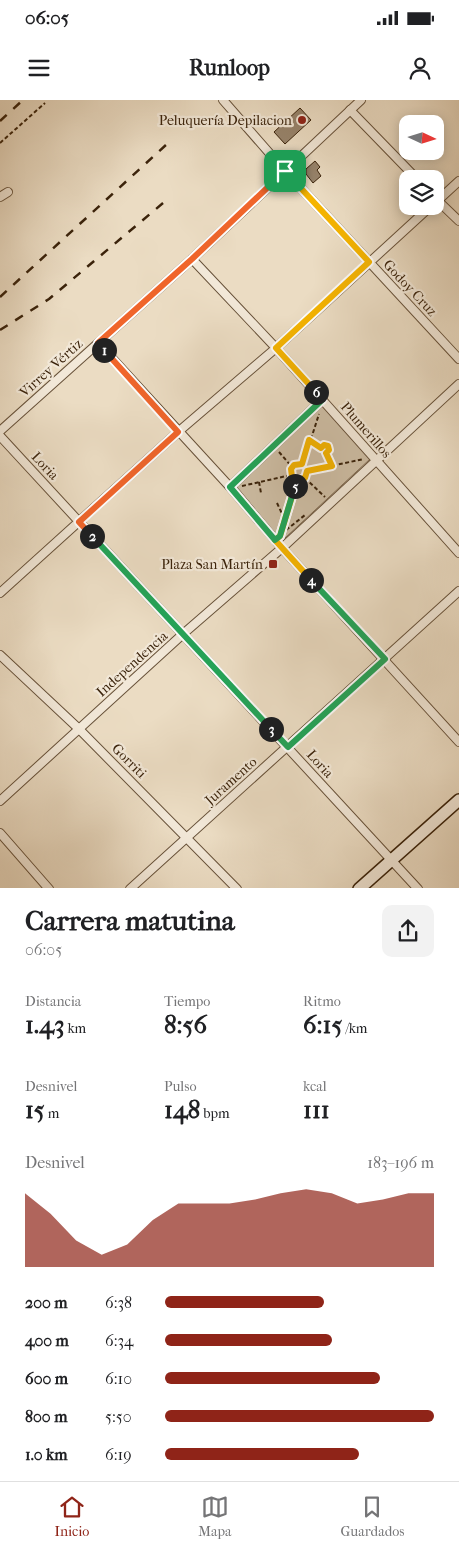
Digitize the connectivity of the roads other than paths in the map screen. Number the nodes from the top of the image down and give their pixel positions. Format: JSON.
{"nodes":[{"id":1,"x":223,"y":100,"type":"edge"},
{"id":2,"x":361,"y":100,"type":"edge"},
{"id":3,"x":350,"y":110,"type":"junction"},
{"id":4,"x":408,"y":170,"type":"edge"},
{"id":5,"x":285,"y":171,"type":"junction"},
{"id":6,"x":459,"y":181,"type":"edge"},
{"id":7,"x":8,"y":192,"type":"dead end"},
{"id":8,"x":444,"y":194,"type":"edge"},
{"id":9,"x":0,"y":197,"type":"edge"},
{"id":10,"x":444,"y":209,"type":"edge"},
{"id":11,"x":421,"y":215,"type":"edge"},
{"id":12,"x":459,"y":220,"type":"edge"},
{"id":13,"x":192,"y":259,"type":"junction"},
{"id":14,"x":369,"y":262,"type":"junction"},
{"id":15,"x":98,"y":343,"type":"junction"},
{"id":16,"x":276,"y":348,"type":"junction"},
{"id":17,"x":459,"y":359,"type":"edge"},
{"id":18,"x":459,"y":384,"type":"edge"},
{"id":19,"x":322,"y":400,"type":"junction"},
{"id":20,"x":0,"y":431,"type":"edge"},
{"id":21,"x":178,"y":432,"type":"junction"},
{"id":22,"x":0,"y":436,"type":"edge"},
{"id":23,"x":372,"y":460,"type":"junction"},
{"id":24,"x":230,"y":487,"type":"junction"},
{"id":25,"x":79,"y":522,"type":"junction"},
{"id":26,"x":282,"y":548,"type":"junction"},
{"id":27,"x":459,"y":553,"type":"edge"},
{"id":28,"x":459,"y":592,"type":"edge"},
{"id":29,"x":0,"y":593,"type":"edge"},
{"id":30,"x":183,"y":634,"type":"junction"},
{"id":31,"x":0,"y":655,"type":"edge"},
{"id":32,"x":385,"y":659,"type":"junction"},
{"id":33,"x":79,"y":729,"type":"junction"},
{"id":34,"x":459,"y":742,"type":"edge"},
{"id":35,"x":288,"y":747,"type":"junction"},
{"id":36,"x":459,"y":800,"type":"edge"},
{"id":37,"x":0,"y":801,"type":"edge"},
{"id":38,"x":0,"y":833,"type":"edge"},
{"id":39,"x":187,"y":837,"type":"junction"},
{"id":40,"x":392,"y":860,"type":"junction"},
{"id":41,"x":49,"y":888,"type":"edge"},
{"id":42,"x":130,"y":888,"type":"edge"},
{"id":43,"x":237,"y":888,"type":"edge"},
{"id":44,"x":360,"y":888,"type":"edge"},
{"id":45,"x":418,"y":888,"type":"edge"}],
"edges":[{"from":1,"to":5,"type":"street","name":"Godoy Cruz"},
{"from":2,"to":3,"type":"street","name":"Virrey Vértiz"},
{"from":3,"to":4,"type":"street"},
{"from":3,"to":5,"type":"street","name":"Virrey Vértiz"},
{"from":5,"to":13,"type":"street","name":"Virrey Vértiz"},
{"from":5,"to":14,"type":"street","name":"Godoy Cruz"},
{"from":6,"to":8,"type":"street"},
{"from":7,"to":9,"type":"street"},
{"from":10,"to":12,"type":"street"},
{"from":11,"to":14,"type":"street"},
{"from":13,"to":15,"type":"street","name":"Virrey Vértiz"},
{"from":13,"to":16,"type":"street","name":"Plumerillos"},
{"from":14,"to":16,"type":"street"},
{"from":14,"to":17,"type":"street","name":"Godoy Cruz"},
{"from":15,"to":20,"type":"street","name":"Virrey Vértiz"},
{"from":15,"to":21,"type":"street"},
{"from":16,"to":19,"type":"street","name":"Plumerillos"},
{"from":16,"to":21,"type":"street"},
{"from":18,"to":23,"type":"street","name":"Independencia"},
{"from":19,"to":23,"type":"street","name":"Plumerillos"},
{"from":19,"to":24,"type":"street"},
{"from":21,"to":24,"type":"street"},
{"from":21,"to":25,"type":"street"},
{"from":22,"to":25,"type":"street","name":"Loria"},
{"from":23,"to":26,"type":"street","name":"Independencia"},
{"from":23,"to":27,"type":"street","name":"Plumerillos"},
{"from":24,"to":26,"type":"street"},
{"from":25,"to":29,"type":"street"},
{"from":25,"to":30,"type":"street","name":"Loria"},
{"from":26,"to":30,"type":"street","name":"Independencia"},
{"from":26,"to":32,"type":"street"},
{"from":28,"to":32,"type":"street","name":"Juramento"},
{"from":30,"to":33,"type":"street","name":"Independencia"},
{"from":30,"to":35,"type":"street","name":"Loria"},
{"from":31,"to":33,"type":"street","name":"Gorriti"},
{"from":32,"to":34,"type":"street"},
{"from":32,"to":35,"type":"street","name":"Juramento"},
{"from":33,"to":37,"type":"street","name":"Independencia"},
{"from":33,"to":39,"type":"street","name":"Gorriti"},
{"from":35,"to":39,"type":"street","name":"Juramento"},
{"from":35,"to":40,"type":"street","name":"Loria"},
{"from":36,"to":40,"type":"street"},
{"from":38,"to":41,"type":"street"},
{"from":39,"to":42,"type":"street","name":"Juramento"},
{"from":39,"to":43,"type":"street","name":"Gorriti"},
{"from":40,"to":44,"type":"street"},
{"from":40,"to":45,"type":"street","name":"Loria"}]}
